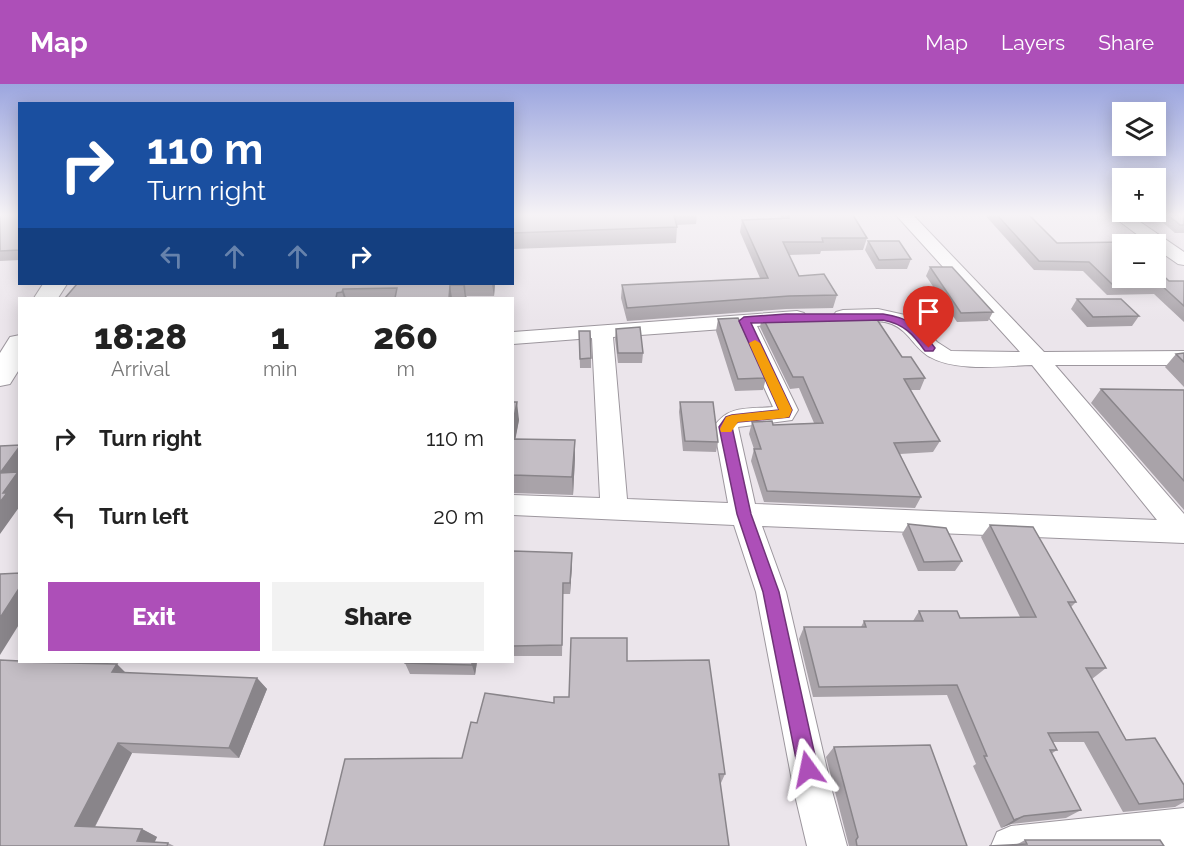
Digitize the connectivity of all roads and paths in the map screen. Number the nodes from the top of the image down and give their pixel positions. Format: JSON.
{"nodes":[{"id":1,"x":937,"y":251,"type":"edge"},
{"id":2,"x":1170,"y":251,"type":"edge"},
{"id":3,"x":1184,"y":260,"type":"edge"},
{"id":4,"x":744,"y":321,"type":"junction"},
{"id":5,"x":602,"y":332,"type":"junction"},
{"id":6,"x":514,"y":338,"type":"edge"},
{"id":7,"x":18,"y":346,"type":"edge"},
{"id":8,"x":1184,"y":358,"type":"edge"},
{"id":9,"x":1039,"y":360,"type":"junction"},
{"id":10,"x":18,"y":375,"type":"edge"},
{"id":11,"x":0,"y":376,"type":"edge"},
{"id":12,"x":514,"y":505,"type":"edge"},
{"id":13,"x":614,"y":508,"type":"junction"},
{"id":14,"x":744,"y":514,"type":"junction"},
{"id":15,"x":1184,"y":532,"type":"edge"},
{"id":16,"x":1184,"y":827,"type":"edge"},
{"id":17,"x":827,"y":846,"type":"edge"},
{"id":18,"x":1011,"y":846,"type":"edge"}],
"edges":[{"from":1,"to":9,"type":"street"},
{"from":2,"to":3,"type":"street"},
{"from":4,"to":5,"type":"street"},
{"from":4,"to":9,"type":"street"},
{"from":4,"to":14,"type":"street"},
{"from":5,"to":6,"type":"street"},
{"from":5,"to":13,"type":"street"},
{"from":7,"to":11,"type":"main road"},
{"from":8,"to":9,"type":"street"},
{"from":9,"to":15,"type":"street"},
{"from":10,"to":11,"type":"street"},
{"from":12,"to":13,"type":"street"},
{"from":13,"to":14,"type":"street"},
{"from":14,"to":15,"type":"street"},
{"from":14,"to":17,"type":"street"},
{"from":16,"to":18,"type":"street"}]}
